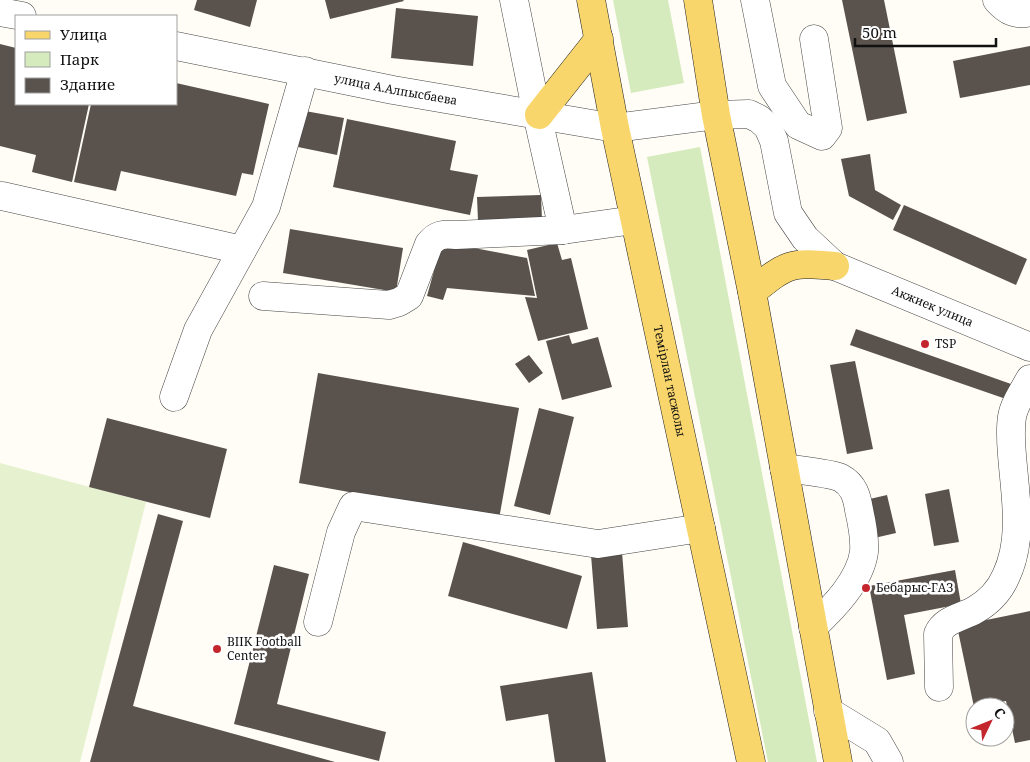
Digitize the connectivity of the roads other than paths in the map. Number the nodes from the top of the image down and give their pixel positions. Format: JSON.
{"nodes":[{"id":1,"x":514,"y":0,"type":"edge"},
{"id":2,"x":591,"y":0,"type":"edge"},
{"id":3,"x":698,"y":0,"type":"edge"},
{"id":4,"x":755,"y":0,"type":"edge"},
{"id":5,"x":998,"y":0,"type":"edge"},
{"id":6,"x":0,"y":12,"type":"edge"},
{"id":7,"x":1030,"y":12,"type":"edge"},
{"id":8,"x":16,"y":15,"type":"edge"},
{"id":9,"x":599,"y":39,"type":"junction"},
{"id":10,"x":814,"y":39,"type":"dead end"},
{"id":11,"x":178,"y":46,"type":"edge"},
{"id":12,"x":305,"y":71,"type":"junction"},
{"id":13,"x":538,"y":115,"type":"junction"},
{"id":14,"x":716,"y":115,"type":"junction"},
{"id":15,"x":615,"y":128,"type":"junction"},
{"id":16,"x":2,"y":196,"type":"dead end"},
{"id":17,"x":634,"y":220,"type":"junction"},
{"id":18,"x":563,"y":230,"type":"junction"},
{"id":19,"x":242,"y":250,"type":"junction"},
{"id":20,"x":835,"y":266,"type":"junction"},
{"id":21,"x":752,"y":292,"type":"junction"},
{"id":22,"x":263,"y":296,"type":"dead end"},
{"id":23,"x":1030,"y":347,"type":"edge"},
{"id":24,"x":1030,"y":379,"type":"edge"},
{"id":25,"x":174,"y":397,"type":"dead end"},
{"id":26,"x":784,"y":468,"type":"junction"},
{"id":27,"x":701,"y":528,"type":"junction"},
{"id":28,"x":318,"y":622,"type":"dead end"},
{"id":29,"x":813,"y":627,"type":"junction"},
{"id":30,"x":939,"y":687,"type":"dead end"},
{"id":31,"x":828,"y":711,"type":"junction"},
{"id":32,"x":751,"y":762,"type":"edge"},
{"id":33,"x":838,"y":762,"type":"edge"},
{"id":34,"x":889,"y":762,"type":"edge"}],
"edges":[{"from":1,"to":13,"type":"street"},
{"from":2,"to":9,"type":"main road","name":"Темірлан тасжолы"},
{"from":3,"to":14,"type":"main road"},
{"from":4,"to":10,"type":"street"},
{"from":5,"to":7,"type":"street"},
{"from":6,"to":8,"type":"street"},
{"from":9,"to":13,"type":"main road"},
{"from":9,"to":15,"type":"main road","name":"Темірлан тасжолы"},
{"from":11,"to":12,"type":"street","name":"улица А.Алпысбаева"},
{"from":12,"to":13,"type":"street","name":"улица А.Алпысбаева"},
{"from":12,"to":19,"type":"street"},
{"from":13,"to":15,"type":"street","name":"улица А.Алпысбаева"},
{"from":13,"to":18,"type":"street"},
{"from":14,"to":15,"type":"street","name":"улица А.Алпысбаева"},
{"from":14,"to":20,"type":"street","name":"улица А.Алпысбаева"},
{"from":14,"to":21,"type":"main road"},
{"from":15,"to":17,"type":"main road","name":"Темірлан тасжолы"},
{"from":16,"to":19,"type":"street"},
{"from":17,"to":18,"type":"street"},
{"from":17,"to":27,"type":"main road","name":"Темірлан тасжолы"},
{"from":18,"to":22,"type":"street"},
{"from":19,"to":25,"type":"street"},
{"from":20,"to":21,"type":"main road"},
{"from":20,"to":23,"type":"street","name":"Акжиек улица"},
{"from":21,"to":26,"type":"main road"},
{"from":24,"to":30,"type":"street"},
{"from":26,"to":29,"type":"main road"},
{"from":26,"to":29,"type":"street"},
{"from":27,"to":28,"type":"street"},
{"from":27,"to":32,"type":"main road","name":"Темірлан тасжолы"},
{"from":29,"to":31,"type":"main road"},
{"from":31,"to":33,"type":"main road"},
{"from":31,"to":34,"type":"street"}]}
